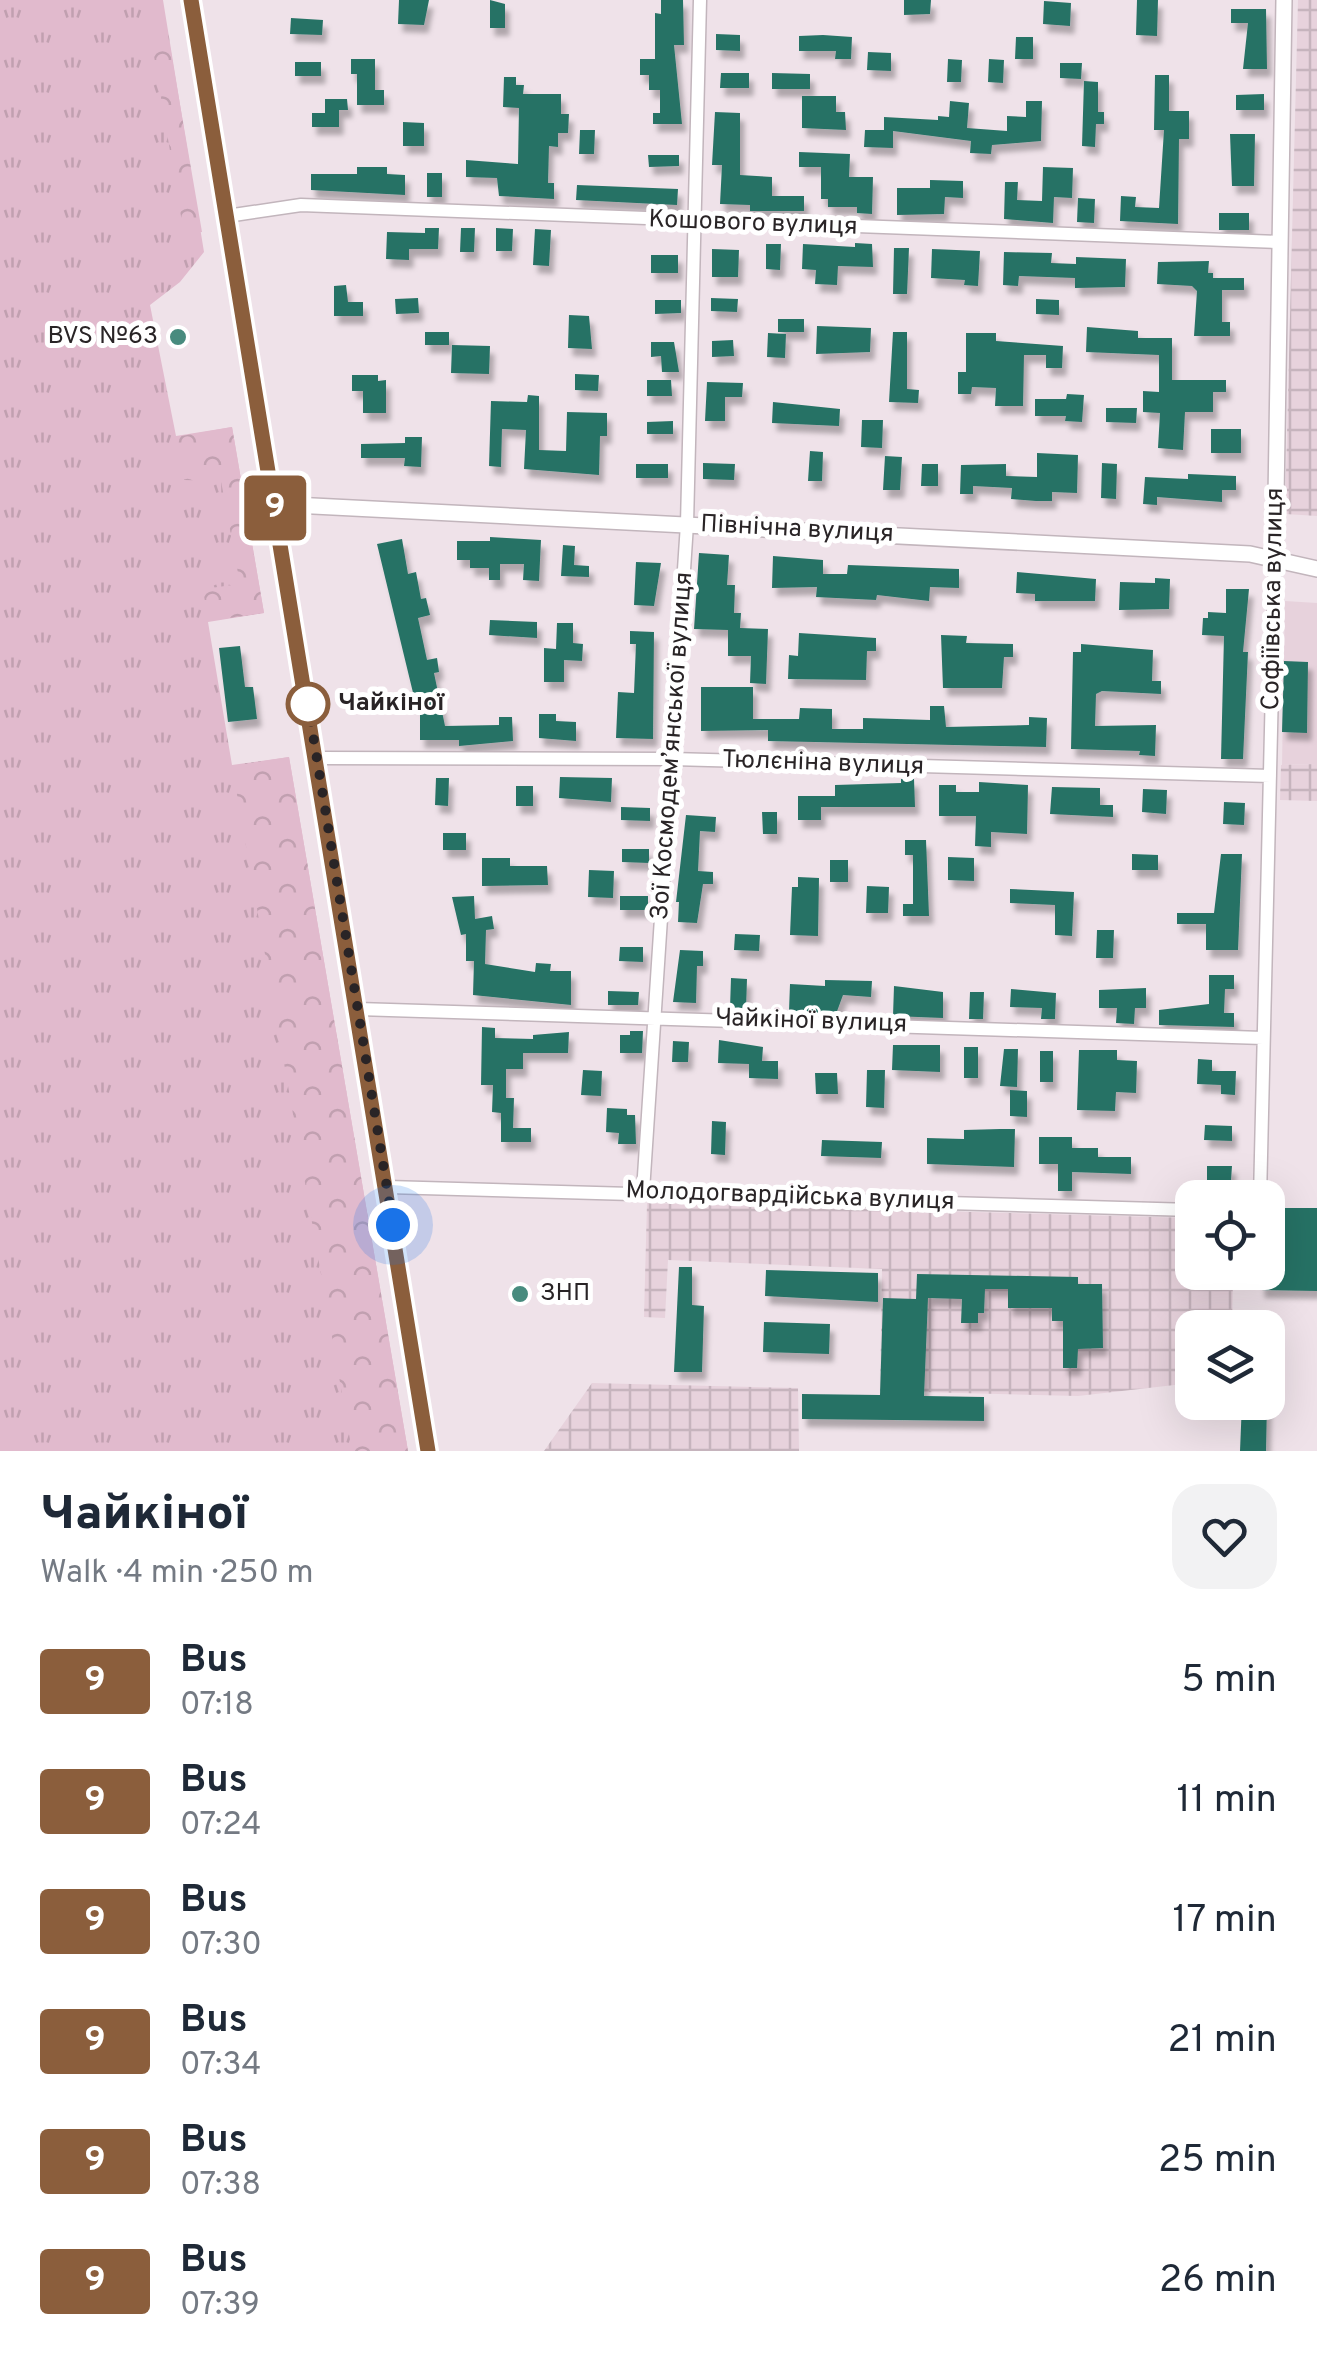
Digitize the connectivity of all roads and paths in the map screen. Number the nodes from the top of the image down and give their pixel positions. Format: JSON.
{"nodes":[{"id":1,"x":191,"y":0,"type":"edge"},
{"id":2,"x":700,"y":0,"type":"edge"},
{"id":3,"x":1284,"y":0,"type":"edge"},
{"id":4,"x":227,"y":216,"type":"junction"},
{"id":5,"x":692,"y":222,"type":"junction"},
{"id":6,"x":1280,"y":242,"type":"junction"},
{"id":7,"x":274,"y":504,"type":"junction"},
{"id":8,"x":687,"y":524,"type":"junction"},
{"id":9,"x":1275,"y":560,"type":"junction"},
{"id":10,"x":1317,"y":569,"type":"edge"},
{"id":11,"x":316,"y":758,"type":"junction"},
{"id":12,"x":672,"y":759,"type":"junction"},
{"id":13,"x":1270,"y":776,"type":"junction"},
{"id":14,"x":358,"y":1010,"type":"junction"},
{"id":15,"x":656,"y":1017,"type":"junction"},
{"id":16,"x":1263,"y":1038,"type":"junction"},
{"id":17,"x":1260,"y":1180,"type":"edge"},
{"id":18,"x":388,"y":1187,"type":"junction"},
{"id":19,"x":643,"y":1191,"type":"junction"},
{"id":20,"x":1175,"y":1209,"type":"edge"},
{"id":21,"x":428,"y":1451,"type":"edge"}],
"edges":[{"from":1,"to":4,"type":"main road"},
{"from":2,"to":5,"type":"street","name":"Зої Космодем’янської вулиця"},
{"from":3,"to":6,"type":"street","name":"Софіївська вулиця"},
{"from":4,"to":5,"type":"street","name":"Кошового вулиця"},
{"from":4,"to":7,"type":"main road"},
{"from":5,"to":6,"type":"street","name":"Кошового вулиця"},
{"from":5,"to":8,"type":"street","name":"Зої Космодем’янської вулиця"},
{"from":6,"to":9,"type":"street","name":"Софіївська вулиця"},
{"from":7,"to":8,"type":"street","name":"Північна вулиця"},
{"from":7,"to":11,"type":"main road"},
{"from":8,"to":9,"type":"street","name":"Північна вулиця"},
{"from":8,"to":12,"type":"street","name":"Зої Космодем’янської вулиця"},
{"from":9,"to":10,"type":"street","name":"Північна вулиця"},
{"from":9,"to":13,"type":"street","name":"Софіївська вулиця"},
{"from":11,"to":12,"type":"street","name":"Тюлєніна вулиця"},
{"from":11,"to":14,"type":"main road"},
{"from":12,"to":13,"type":"street","name":"Тюлєніна вулиця"},
{"from":12,"to":15,"type":"street","name":"Зої Космодем’янської вулиця"},
{"from":13,"to":16,"type":"street","name":"Софіївська вулиця"},
{"from":14,"to":15,"type":"street","name":"Чайкіної вулиця"},
{"from":14,"to":18,"type":"main road"},
{"from":15,"to":16,"type":"street","name":"Чайкіної вулиця"},
{"from":15,"to":19,"type":"street","name":"Зої Космодем’янської вулиця"},
{"from":16,"to":17,"type":"street","name":"Софіївська вулиця"},
{"from":18,"to":19,"type":"street","name":"Молодогвардійська вулиця"},
{"from":18,"to":21,"type":"main road"},
{"from":19,"to":20,"type":"street","name":"Молодогвардійська вулиця"}]}
